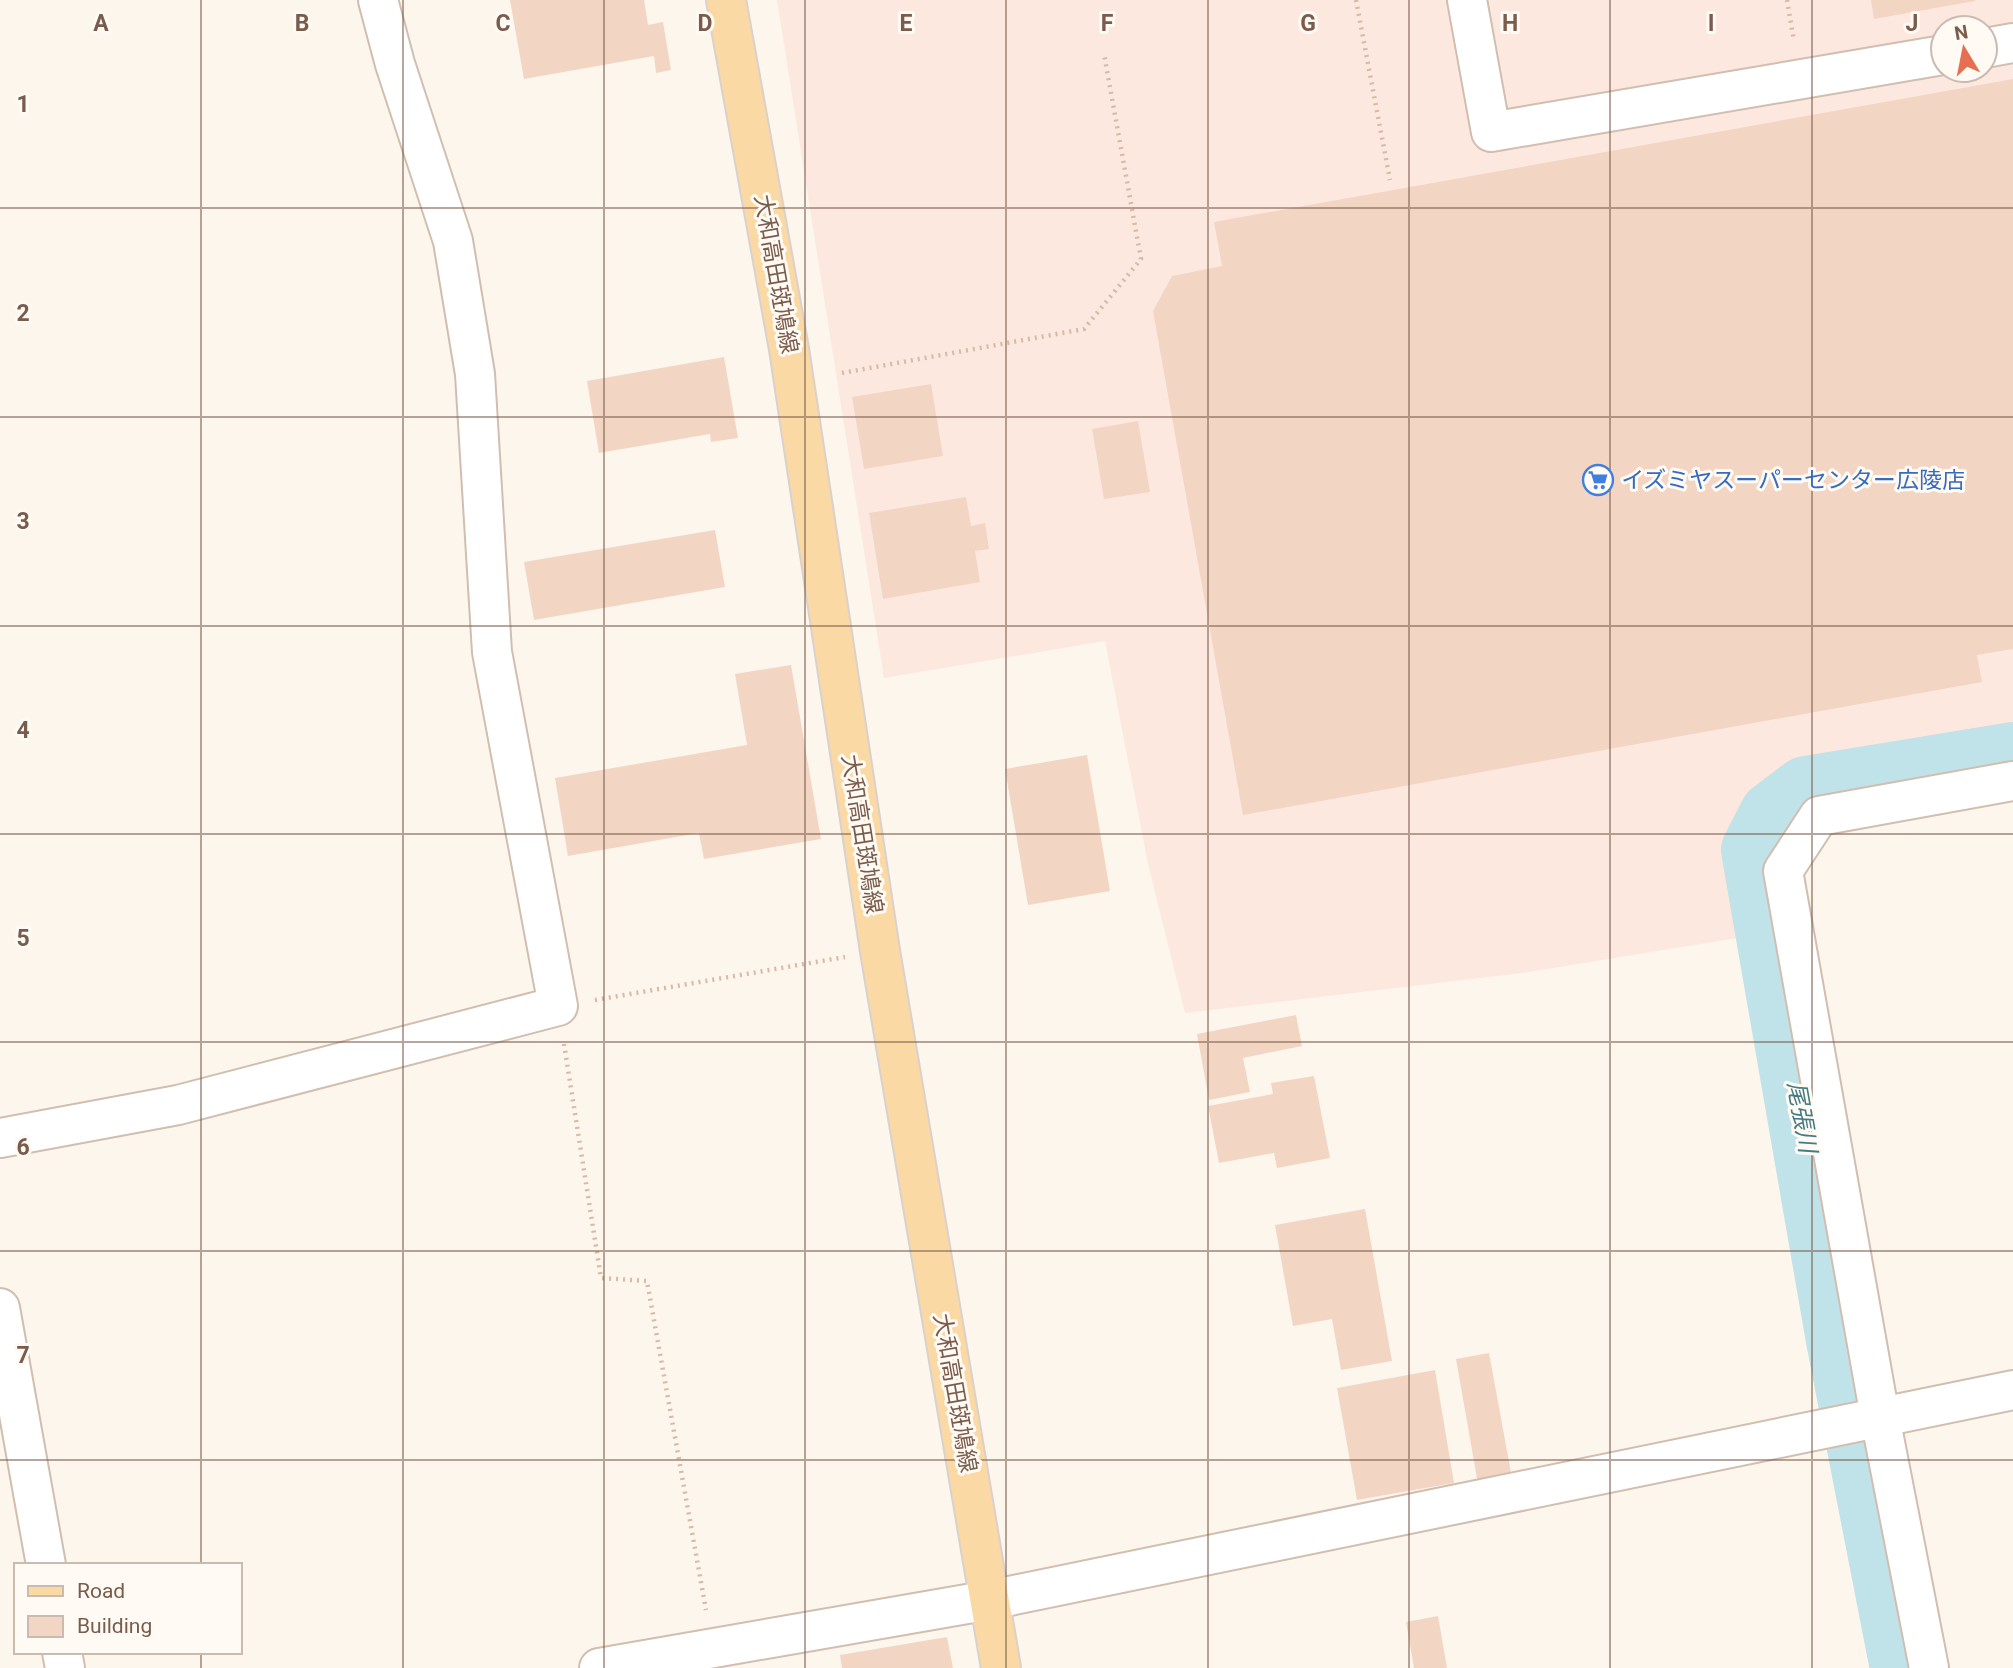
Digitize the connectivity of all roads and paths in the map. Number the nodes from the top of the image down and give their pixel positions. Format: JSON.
{"nodes":[{"id":1,"x":378,"y":0,"type":"edge"},
{"id":2,"x":726,"y":0,"type":"edge"},
{"id":3,"x":1356,"y":0,"type":"edge"},
{"id":4,"x":1467,"y":0,"type":"edge"},
{"id":5,"x":1104,"y":54,"type":"dead end"},
{"id":6,"x":1929,"y":57,"type":"edge"},
{"id":7,"x":1390,"y":180,"type":"dead end"},
{"id":8,"x":842,"y":373,"type":"dead end"},
{"id":9,"x":2013,"y":782,"type":"edge"},
{"id":10,"x":880,"y":951,"type":"junction"},
{"id":11,"x":558,"y":1006,"type":"junction"},
{"id":12,"x":0,"y":1138,"type":"edge"},
{"id":13,"x":0,"y":1308,"type":"edge"},
{"id":14,"x":2013,"y":1390,"type":"edge"},
{"id":15,"x":1880,"y":1417,"type":"junction"},
{"id":16,"x":46,"y":1563,"type":"edge"},
{"id":17,"x":990,"y":1600,"type":"junction"},
{"id":18,"x":713,"y":1648,"type":"junction"},
{"id":19,"x":647,"y":1664,"type":"edge"},
{"id":20,"x":599,"y":1668,"type":"edge"},
{"id":21,"x":1001,"y":1668,"type":"edge"},
{"id":22,"x":1929,"y":1668,"type":"edge"}],
"edges":[{"from":1,"to":11,"type":"street"},
{"from":2,"to":10,"type":"main road","name":"大和高田斑鳩線"},
{"from":3,"to":7,"type":"path"},
{"from":4,"to":6,"type":"street"},
{"from":5,"to":8,"type":"path"},
{"from":9,"to":15,"type":"street"},
{"from":10,"to":11,"type":"path"},
{"from":10,"to":17,"type":"main road","name":"大和高田斑鳩線"},
{"from":11,"to":12,"type":"street"},
{"from":11,"to":18,"type":"path"},
{"from":13,"to":16,"type":"street"},
{"from":14,"to":15,"type":"street"},
{"from":15,"to":17,"type":"street"},
{"from":15,"to":22,"type":"street"},
{"from":17,"to":18,"type":"street"},
{"from":17,"to":21,"type":"main road","name":"大和高田斑鳩線"},
{"from":18,"to":19,"type":"street"},
{"from":19,"to":20,"type":"street"}]}
